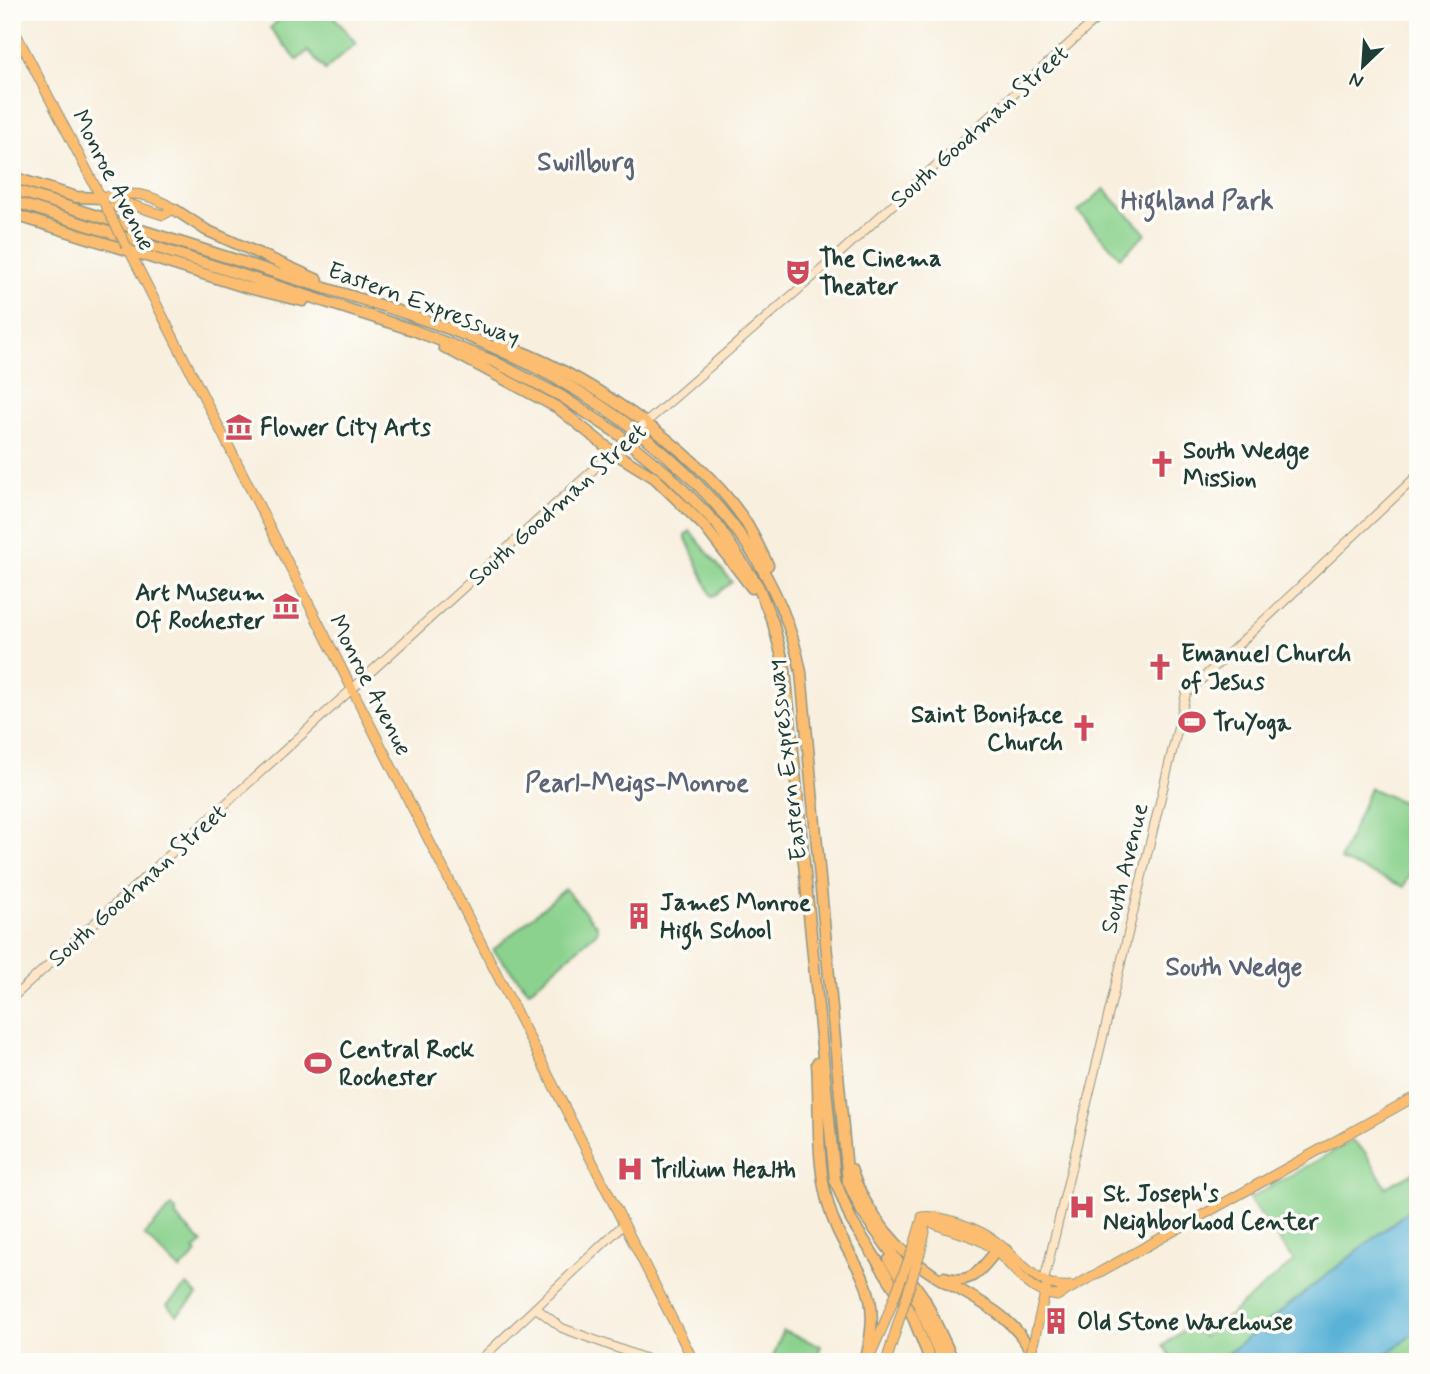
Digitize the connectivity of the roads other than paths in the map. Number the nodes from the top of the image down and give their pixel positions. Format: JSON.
{"nodes":[{"id":1,"x":1104,"y":12,"type":"edge"},
{"id":2,"x":12,"y":26,"type":"edge"},
{"id":3,"x":12,"y":177,"type":"edge"},
{"id":4,"x":12,"y":189,"type":"edge"},
{"id":5,"x":102,"y":198,"type":"junction"},
{"id":6,"x":12,"y":201,"type":"edge"},
{"id":7,"x":174,"y":209,"type":"junction"},
{"id":8,"x":108,"y":211,"type":"junction"},
{"id":9,"x":12,"y":214,"type":"edge"},
{"id":10,"x":128,"y":249,"type":"junction"},
{"id":11,"x":369,"y":303,"type":"junction"},
{"id":12,"x":367,"y":315,"type":"junction"},
{"id":13,"x":433,"y":324,"type":"junction"},
{"id":14,"x":404,"y":327,"type":"junction"},
{"id":15,"x":644,"y":425,"type":"junction"},
{"id":16,"x":616,"y":449,"type":"junction"},
{"id":17,"x":1418,"y":475,"type":"edge"},
{"id":18,"x":776,"y":632,"type":"junction"},
{"id":19,"x":792,"y":634,"type":"junction"},
{"id":20,"x":353,"y":691,"type":"junction"},
{"id":21,"x":812,"y":952,"type":"junction"},
{"id":22,"x":12,"y":998,"type":"edge"},
{"id":23,"x":1418,"y":1095,"type":"edge"},
{"id":24,"x":841,"y":1122,"type":"junction"},
{"id":25,"x":846,"y":1172,"type":"junction"},
{"id":26,"x":624,"y":1224,"type":"junction"},
{"id":27,"x":1001,"y":1251,"type":"junction"},
{"id":28,"x":916,"y":1252,"type":"junction"},
{"id":29,"x":1044,"y":1281,"type":"junction"},
{"id":30,"x":1076,"y":1285,"type":"junction"},
{"id":31,"x":1045,"y":1292,"type":"junction"},
{"id":32,"x":536,"y":1308,"type":"junction"},
{"id":33,"x":1029,"y":1361,"type":"edge"},
{"id":34,"x":478,"y":1362,"type":"edge"},
{"id":35,"x":655,"y":1362,"type":"edge"},
{"id":36,"x":694,"y":1362,"type":"edge"},
{"id":37,"x":866,"y":1362,"type":"edge"},
{"id":38,"x":886,"y":1362,"type":"edge"},
{"id":39,"x":931,"y":1362,"type":"edge"},
{"id":40,"x":943,"y":1362,"type":"edge"},
{"id":41,"x":954,"y":1362,"type":"edge"},
{"id":42,"x":1036,"y":1362,"type":"edge"}],
"edges":[{"from":1,"to":15,"type":"main road","name":"South Goodman Street"},
{"from":2,"to":5,"type":"main road","name":"Monroe Avenue"},
{"from":3,"to":5,"type":"highway"},
{"from":4,"to":11,"type":"highway","name":"Eastern Expressway"},
{"from":5,"to":7,"type":"main road"},
{"from":5,"to":8,"type":"main road","name":"Monroe Avenue"},
{"from":6,"to":12,"type":"highway","name":"Eastern Expressway"},
{"from":7,"to":8,"type":"main road"},
{"from":7,"to":11,"type":"highway"},
{"from":8,"to":10,"type":"main road","name":"Monroe Avenue","bridge":true},
{"from":9,"to":10,"type":"highway"},
{"from":10,"to":12,"type":"highway"},
{"from":10,"to":20,"type":"main road","name":"Monroe Avenue"},
{"from":11,"to":13,"type":"highway","name":"Eastern Expressway"},
{"from":12,"to":14,"type":"highway","name":"Eastern Expressway"},
{"from":13,"to":15,"type":"highway"},
{"from":13,"to":19,"type":"highway","name":"Eastern Expressway"},
{"from":14,"to":16,"type":"highway"},
{"from":14,"to":18,"type":"highway","name":"Eastern Expressway"},
{"from":15,"to":16,"type":"main road","name":"South Goodman Street","bridge":true},
{"from":15,"to":19,"type":"highway"},
{"from":16,"to":18,"type":"highway"},
{"from":16,"to":20,"type":"main road","name":"South Goodman Street"},
{"from":17,"to":29,"type":"main road","name":"South Avenue"},
{"from":18,"to":21,"type":"highway","name":"Eastern Expressway"},
{"from":19,"to":24,"type":"highway","name":"Eastern Expressway"},
{"from":20,"to":22,"type":"main road","name":"South Goodman Street"},
{"from":20,"to":26,"type":"main road","name":"Monroe Avenue"},
{"from":21,"to":37,"type":"highway"},
{"from":21,"to":39,"type":"highway","name":"Eastern Expressway"},
{"from":23,"to":30,"type":"main road"},
{"from":24,"to":25,"type":"highway","name":"Eastern Expressway"},
{"from":24,"to":28,"type":"highway"},
{"from":25,"to":40,"type":"highway"},
{"from":25,"to":41,"type":"highway","name":"Eastern Expressway"},
{"from":26,"to":32,"type":"main road"},
{"from":26,"to":36,"type":"main road","name":"Monroe Avenue"},
{"from":27,"to":28,"type":"highway"},
{"from":27,"to":28,"type":"main road"},
{"from":27,"to":29,"type":"main road"},
{"from":27,"to":31,"type":"main road"},
{"from":28,"to":37,"type":"main road","bridge":true},
{"from":28,"to":38,"type":"main road","bridge":true},
{"from":28,"to":42,"type":"highway"},
{"from":29,"to":30,"type":"main road"},
{"from":29,"to":31,"type":"main road","name":"South Avenue"},
{"from":30,"to":31,"type":"main road"},
{"from":31,"to":33,"type":"main road","name":"South Avenue","bridge":true},
{"from":32,"to":34,"type":"main road"},
{"from":32,"to":35,"type":"main road"}]}
